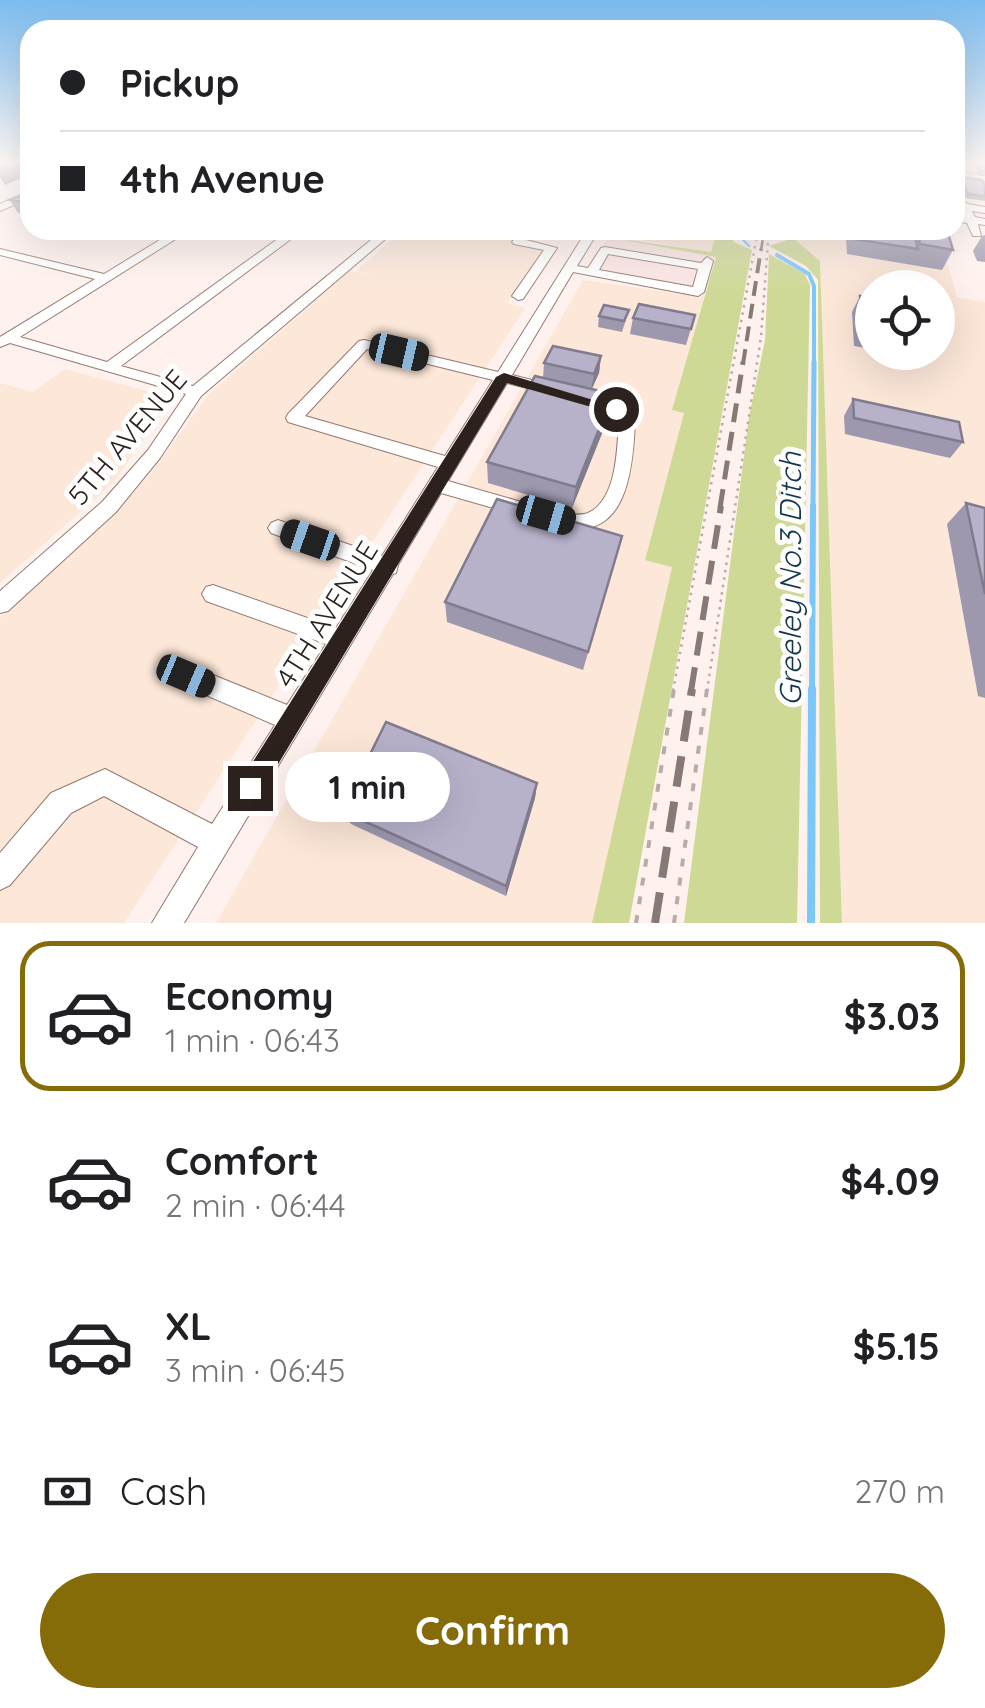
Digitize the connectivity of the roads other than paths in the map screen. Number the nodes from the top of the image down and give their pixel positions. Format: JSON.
{"nodes":[{"id":1,"x":965,"y":211,"type":"edge"},
{"id":2,"x":965,"y":219,"type":"edge"},
{"id":3,"x":971,"y":220,"type":"junction"},
{"id":4,"x":985,"y":222,"type":"edge"},
{"id":5,"x":976,"y":234,"type":"dead end"},
{"id":6,"x":168,"y":240,"type":"edge"},
{"id":7,"x":283,"y":240,"type":"edge"},
{"id":8,"x":378,"y":240,"type":"edge"},
{"id":9,"x":520,"y":240,"type":"edge"},
{"id":10,"x":591,"y":240,"type":"edge"},
{"id":11,"x":0,"y":252,"type":"edge"},
{"id":12,"x":586,"y":267,"type":"junction"},
{"id":13,"x":106,"y":278,"type":"junction"},
{"id":14,"x":518,"y":296,"type":"dead end"},
{"id":15,"x":4,"y":340,"type":"edge"},
{"id":16,"x":110,"y":368,"type":"junction"},
{"id":17,"x":504,"y":377,"type":"junction"},
{"id":18,"x":196,"y":392,"type":"junction"},
{"id":19,"x":450,"y":464,"type":"junction"},
{"id":20,"x":437,"y":484,"type":"junction"},
{"id":21,"x":278,"y":528,"type":"dead end"},
{"id":22,"x":389,"y":566,"type":"junction"},
{"id":23,"x":213,"y":594,"type":"dead end"},
{"id":24,"x":0,"y":604,"type":"edge"},
{"id":25,"x":342,"y":640,"type":"junction"},
{"id":26,"x":186,"y":676,"type":"dead end"},
{"id":27,"x":293,"y":720,"type":"junction"},
{"id":28,"x":217,"y":842,"type":"junction"},
{"id":29,"x":0,"y":875,"type":"edge"},
{"id":30,"x":167,"y":923,"type":"edge"}],
"edges":[{"from":1,"to":3,"type":"street"},
{"from":2,"to":3,"type":"street"},
{"from":3,"to":4,"type":"street"},
{"from":3,"to":5,"type":"street"},
{"from":6,"to":13,"type":"street"},
{"from":7,"to":16,"type":"street"},
{"from":8,"to":18,"type":"street","name":"5TH AVENUE"},
{"from":9,"to":14,"type":"street"},
{"from":10,"to":12,"type":"street","name":"4TH AVENUE"},
{"from":11,"to":13,"type":"street"},
{"from":12,"to":12,"type":"street"},
{"from":12,"to":17,"type":"street","name":"4TH AVENUE"},
{"from":13,"to":15,"type":"street"},
{"from":15,"to":16,"type":"street"},
{"from":16,"to":18,"type":"street"},
{"from":17,"to":19,"type":"street","name":"4TH AVENUE"},
{"from":17,"to":19,"type":"street"},
{"from":17,"to":20,"type":"street"},
{"from":18,"to":24,"type":"street","name":"5TH AVENUE"},
{"from":19,"to":20,"type":"street","name":"4TH AVENUE"},
{"from":20,"to":22,"type":"street","name":"4TH AVENUE"},
{"from":21,"to":22,"type":"street"},
{"from":22,"to":25,"type":"street","name":"4TH AVENUE"},
{"from":23,"to":25,"type":"street"},
{"from":25,"to":27,"type":"street","name":"4TH AVENUE"},
{"from":26,"to":27,"type":"street"},
{"from":27,"to":28,"type":"street","name":"4TH AVENUE"},
{"from":28,"to":29,"type":"street"},
{"from":28,"to":30,"type":"street","name":"4TH AVENUE"}]}
